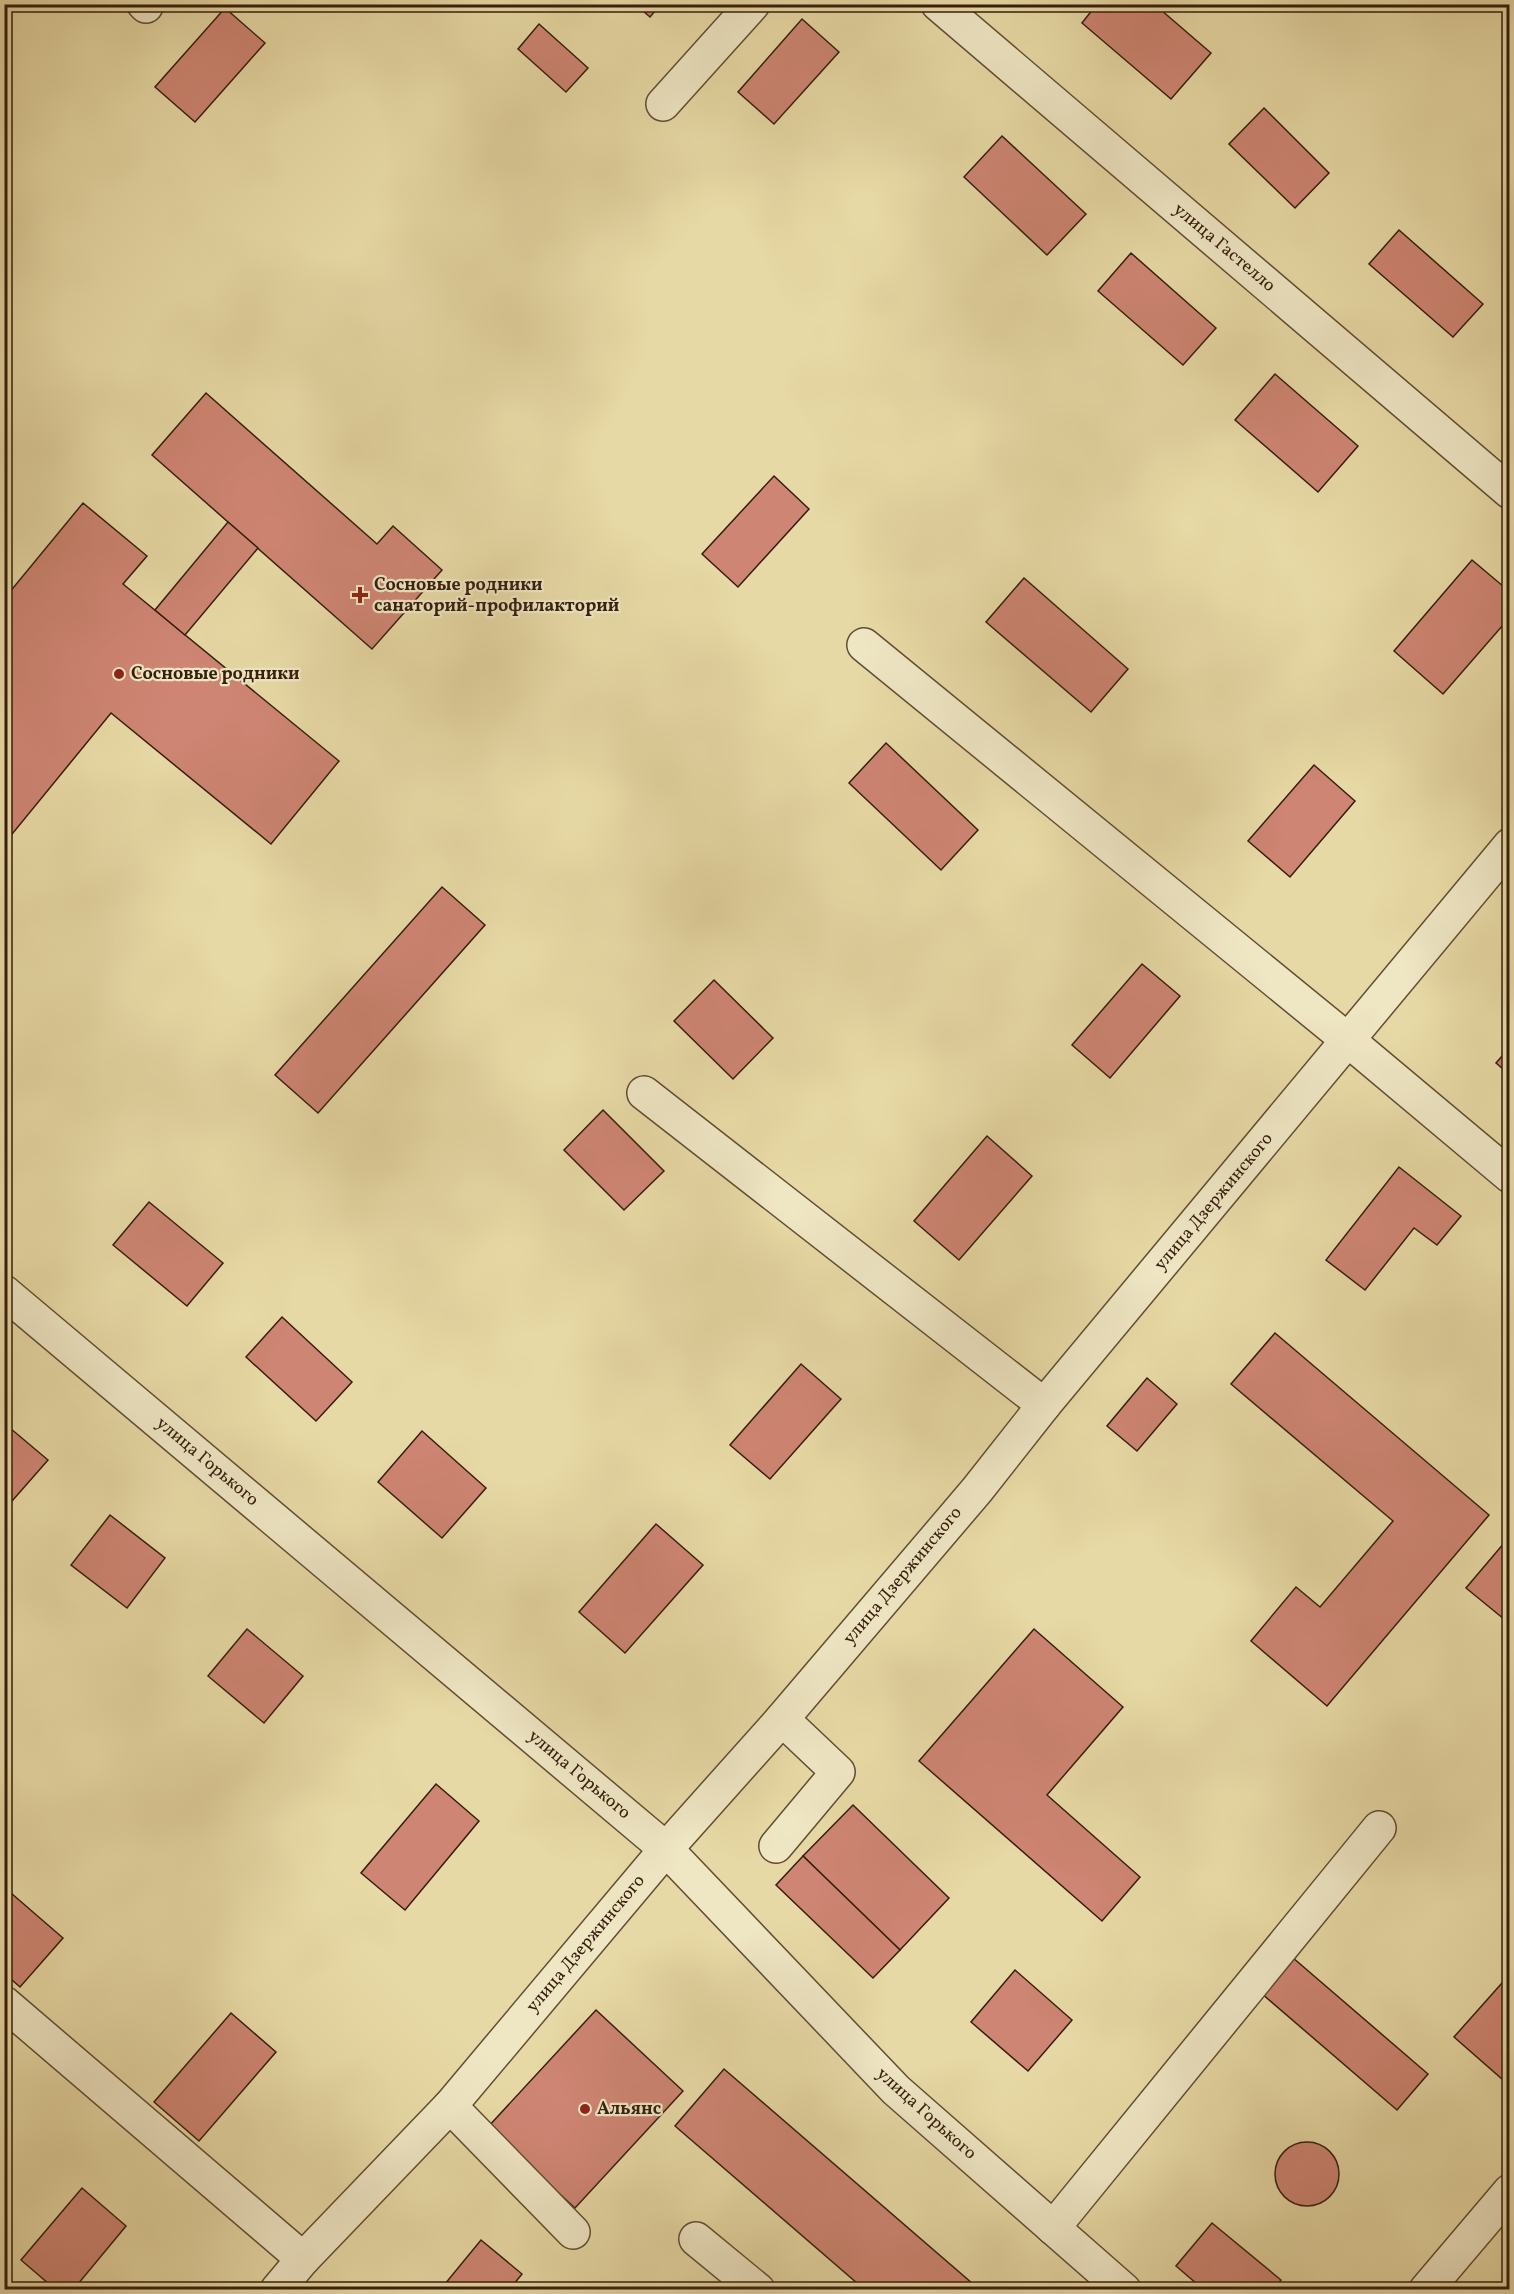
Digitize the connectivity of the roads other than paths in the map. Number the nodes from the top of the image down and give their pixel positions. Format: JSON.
{"nodes":[{"id":1,"x":753,"y":4,"type":"edge"},
{"id":2,"x":938,"y":4,"type":"edge"},
{"id":3,"x":663,"y":104,"type":"dead end"},
{"id":4,"x":1509,"y":492,"type":"edge"},
{"id":5,"x":864,"y":645,"type":"dead end"},
{"id":6,"x":1509,"y":846,"type":"edge"},
{"id":7,"x":1349,"y":1041,"type":"junction"},
{"id":8,"x":644,"y":1093,"type":"dead end"},
{"id":9,"x":1509,"y":1176,"type":"edge"},
{"id":10,"x":4,"y":1292,"type":"edge"},
{"id":11,"x":1044,"y":1406,"type":"junction"},
{"id":12,"x":782,"y":1719,"type":"junction"},
{"id":13,"x":1379,"y":1828,"type":"dead end"},
{"id":14,"x":776,"y":1846,"type":"dead end"},
{"id":15,"x":666,"y":1849,"type":"junction"},
{"id":16,"x":4,"y":2004,"type":"edge"},
{"id":17,"x":450,"y":2106,"type":"junction"},
{"id":18,"x":1509,"y":2192,"type":"edge"},
{"id":19,"x":1053,"y":2228,"type":"junction"},
{"id":20,"x":573,"y":2232,"type":"dead end"},
{"id":21,"x":696,"y":2240,"type":"dead end"},
{"id":22,"x":303,"y":2259,"type":"junction"},
{"id":23,"x":277,"y":2289,"type":"edge"},
{"id":24,"x":758,"y":2289,"type":"edge"},
{"id":25,"x":1124,"y":2289,"type":"edge"},
{"id":26,"x":1426,"y":2289,"type":"edge"}],
"edges":[{"from":1,"to":3,"type":"street"},
{"from":2,"to":4,"type":"street","name":"улица Гастелло"},
{"from":5,"to":7,"type":"street"},
{"from":6,"to":7,"type":"street","name":"улица Дзержинского"},
{"from":7,"to":9,"type":"street"},
{"from":7,"to":11,"type":"street","name":"улица Дзержинского"},
{"from":8,"to":11,"type":"street"},
{"from":10,"to":15,"type":"street","name":"улица Горького"},
{"from":11,"to":12,"type":"street","name":"улица Дзержинского"},
{"from":12,"to":14,"type":"street"},
{"from":12,"to":15,"type":"street","name":"улица Дзержинского"},
{"from":13,"to":19,"type":"street"},
{"from":15,"to":17,"type":"street","name":"улица Дзержинского"},
{"from":15,"to":19,"type":"street","name":"улица Горького"},
{"from":16,"to":22,"type":"street"},
{"from":17,"to":20,"type":"street"},
{"from":17,"to":22,"type":"street","name":"улица Дзержинского"},
{"from":18,"to":26,"type":"street"},
{"from":19,"to":25,"type":"street","name":"улица Горького"},
{"from":21,"to":24,"type":"street"},
{"from":22,"to":23,"type":"street","name":"улица Дзержинского"}]}
